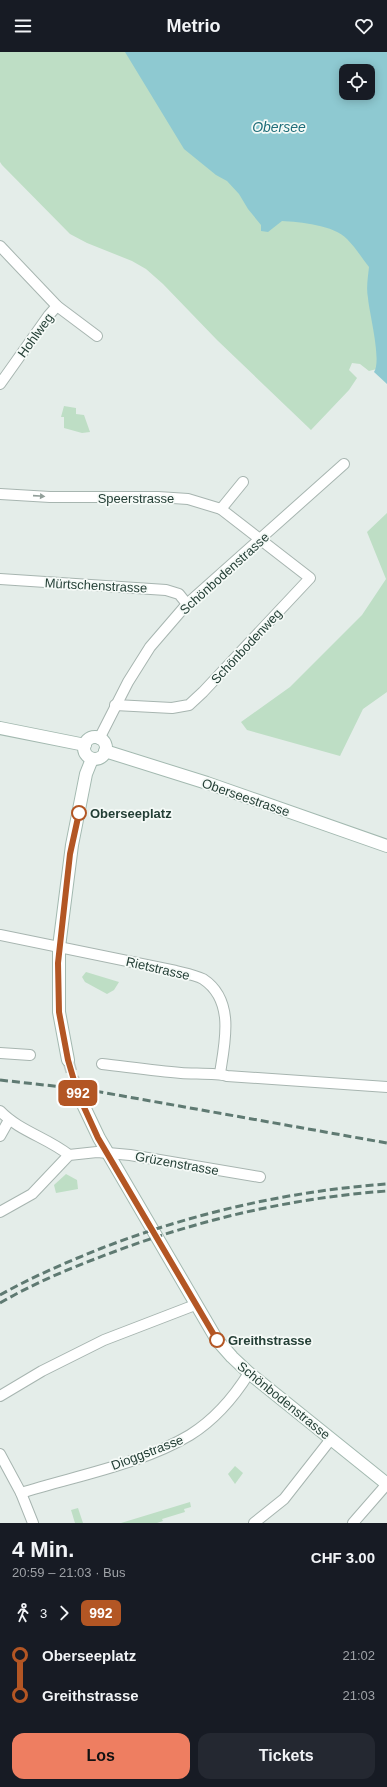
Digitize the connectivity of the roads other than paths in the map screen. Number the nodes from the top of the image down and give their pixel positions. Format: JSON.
{"nodes":[{"id":1,"x":0,"y":246,"type":"edge"},
{"id":2,"x":57,"y":306,"type":"junction"},
{"id":3,"x":97,"y":336,"type":"dead end"},
{"id":4,"x":0,"y":384,"type":"edge"},
{"id":5,"x":344,"y":464,"type":"dead end"},
{"id":6,"x":243,"y":482,"type":"dead end"},
{"id":7,"x":0,"y":494,"type":"edge"},
{"id":8,"x":221,"y":509,"type":"junction"},
{"id":9,"x":261,"y":539,"type":"junction"},
{"id":10,"x":0,"y":579,"type":"edge"},
{"id":11,"x":187,"y":604,"type":"junction"},
{"id":12,"x":115,"y":705,"type":"junction"},
{"id":13,"x":0,"y":728,"type":"edge"},
{"id":14,"x":99,"y":739,"type":"junction"},
{"id":15,"x":85,"y":745,"type":"junction"},
{"id":16,"x":105,"y":751,"type":"junction"},
{"id":17,"x":92,"y":759,"type":"junction"},
{"id":18,"x":387,"y":846,"type":"edge"},
{"id":19,"x":0,"y":935,"type":"edge"},
{"id":20,"x":59,"y":947,"type":"junction"},
{"id":21,"x":0,"y":1052,"type":"edge"},
{"id":22,"x":30,"y":1055,"type":"dead end"},
{"id":23,"x":68,"y":1060,"type":"tunnel mouth"},
{"id":24,"x":102,"y":1064,"type":"dead end"},
{"id":25,"x":220,"y":1073,"type":"junction"},
{"id":26,"x":387,"y":1087,"type":"edge"},
{"id":27,"x":78,"y":1094,"type":"tunnel mouth"},
{"id":28,"x":0,"y":1111,"type":"edge"},
{"id":29,"x":9,"y":1120,"type":"junction"},
{"id":30,"x":0,"y":1136,"type":"edge"},
{"id":31,"x":107,"y":1153,"type":"junction"},
{"id":32,"x":69,"y":1155,"type":"junction"},
{"id":33,"x":260,"y":1177,"type":"dead end"},
{"id":34,"x":0,"y":1212,"type":"edge"},
{"id":35,"x":195,"y":1305,"type":"junction"},
{"id":36,"x":249,"y":1373,"type":"junction"},
{"id":37,"x":0,"y":1396,"type":"edge"},
{"id":38,"x":331,"y":1439,"type":"junction"},
{"id":39,"x":0,"y":1454,"type":"edge"},
{"id":40,"x":387,"y":1484,"type":"edge"},
{"id":41,"x":21,"y":1493,"type":"junction"},
{"id":42,"x":33,"y":1523,"type":"edge"},
{"id":43,"x":254,"y":1523,"type":"edge"},
{"id":44,"x":353,"y":1523,"type":"edge"}],
"edges":[{"from":1,"to":2,"type":"street"},
{"from":2,"to":3,"type":"street"},
{"from":2,"to":4,"type":"street","name":"Hohlweg"},
{"from":5,"to":9,"type":"street","name":"Schönbodenstrasse"},
{"from":6,"to":8,"type":"street"},
{"from":7,"to":8,"type":"street","name":"Speerstrasse","one_way":true},
{"from":8,"to":9,"type":"street","name":"Speerstrasse"},
{"from":9,"to":11,"type":"street","name":"Schönbodenstrasse"},
{"from":9,"to":12,"type":"street","name":"Schönbodenweg"},
{"from":10,"to":11,"type":"street","name":"Mürtschenstrasse"},
{"from":11,"to":12,"type":"street","name":"Schönbodenstrasse"},
{"from":12,"to":14,"type":"street","name":"Schönbodenstrasse"},
{"from":13,"to":15,"type":"street"},
{"from":14,"to":15,"type":"street"},
{"from":14,"to":16,"type":"street"},
{"from":15,"to":17,"type":"street"},
{"from":16,"to":17,"type":"street"},
{"from":16,"to":18,"type":"street","name":"Oberseestrasse"},
{"from":17,"to":20,"type":"street"},
{"from":19,"to":20,"type":"street","name":"Rietstrasse"},
{"from":20,"to":23,"type":"street"},
{"from":20,"to":25,"type":"street","name":"Rietstrasse"},
{"from":21,"to":22,"type":"street"},
{"from":24,"to":25,"type":"street"},
{"from":25,"to":26,"type":"street"},
{"from":27,"to":31,"type":"street","name":"Schönbodenstrasse"},
{"from":28,"to":29,"type":"street"},
{"from":29,"to":30,"type":"street"},
{"from":29,"to":32,"type":"street"},
{"from":31,"to":32,"type":"street","name":"Grüzenstrasse"},
{"from":31,"to":33,"type":"street","name":"Grüzenstrasse"},
{"from":31,"to":35,"type":"street","name":"Schönbodenstrasse"},
{"from":32,"to":34,"type":"street"},
{"from":35,"to":36,"type":"street","name":"Schönbodenstrasse"},
{"from":35,"to":37,"type":"street"},
{"from":36,"to":38,"type":"street","name":"Schönbodenstrasse"},
{"from":36,"to":41,"type":"street","name":"Dioggstrasse"},
{"from":38,"to":40,"type":"street","name":"Schönbodenstrasse"},
{"from":38,"to":43,"type":"street"},
{"from":39,"to":41,"type":"street"},
{"from":40,"to":44,"type":"street"},
{"from":41,"to":42,"type":"street"}]}
